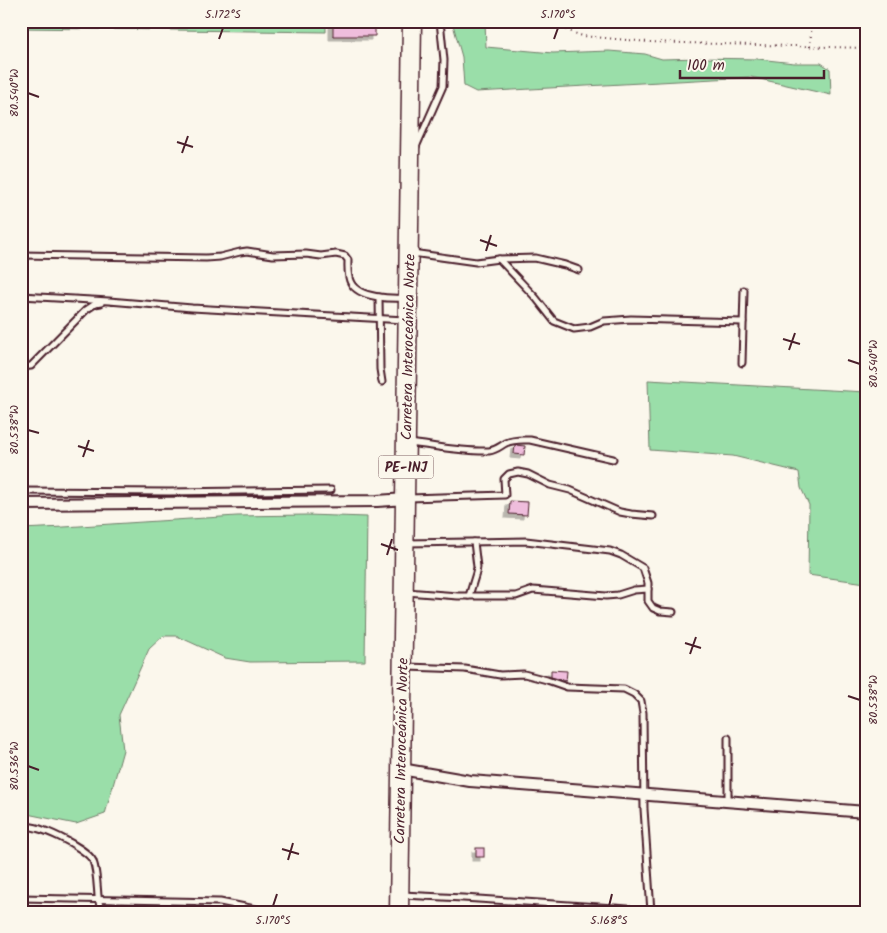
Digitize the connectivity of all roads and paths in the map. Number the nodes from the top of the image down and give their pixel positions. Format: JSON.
{"nodes":[{"id":1,"x":412,"y":21,"type":"edge"},
{"id":2,"x":440,"y":21,"type":"edge"},
{"id":3,"x":554,"y":21,"type":"edge"},
{"id":4,"x":812,"y":21,"type":"edge"},
{"id":5,"x":810,"y":47,"type":"junction"},
{"id":6,"x":866,"y":48,"type":"edge"},
{"id":7,"x":410,"y":159,"type":"junction"},
{"id":8,"x":409,"y":253,"type":"junction"},
{"id":9,"x":21,"y":255,"type":"edge"},
{"id":10,"x":499,"y":258,"type":"junction"},
{"id":11,"x":579,"y":270,"type":"dead end"},
{"id":12,"x":744,"y":290,"type":"dead end"},
{"id":13,"x":21,"y":296,"type":"edge"},
{"id":14,"x":379,"y":297,"type":"junction"},
{"id":15,"x":408,"y":297,"type":"junction"},
{"id":16,"x":109,"y":301,"type":"junction"},
{"id":17,"x":379,"y":318,"type":"junction"},
{"id":18,"x":408,"y":320,"type":"junction"},
{"id":19,"x":743,"y":322,"type":"junction"},
{"id":20,"x":742,"y":363,"type":"dead end"},
{"id":21,"x":21,"y":367,"type":"edge"},
{"id":22,"x":382,"y":382,"type":"dead end"},
{"id":23,"x":406,"y":442,"type":"junction"},
{"id":24,"x":614,"y":459,"type":"dead end"},
{"id":25,"x":330,"y":490,"type":"dead end"},
{"id":26,"x":21,"y":491,"type":"edge"},
{"id":27,"x":406,"y":499,"type":"junction"},
{"id":28,"x":21,"y":504,"type":"edge"},
{"id":29,"x":652,"y":516,"type":"dead end"},
{"id":30,"x":474,"y":542,"type":"junction"},
{"id":31,"x":405,"y":543,"type":"junction"},
{"id":32,"x":648,"y":589,"type":"junction"},
{"id":33,"x":404,"y":592,"type":"junction"},
{"id":34,"x":469,"y":596,"type":"junction"},
{"id":35,"x":673,"y":612,"type":"dead end"},
{"id":36,"x":403,"y":667,"type":"junction"},
{"id":37,"x":728,"y":738,"type":"dead end"},
{"id":38,"x":401,"y":769,"type":"junction"},
{"id":39,"x":645,"y":794,"type":"junction"},
{"id":40,"x":728,"y":801,"type":"junction"},
{"id":41,"x":866,"y":812,"type":"edge"},
{"id":42,"x":21,"y":827,"type":"edge"},
{"id":43,"x":21,"y":898,"type":"edge"},
{"id":44,"x":98,"y":899,"type":"junction"},
{"id":45,"x":398,"y":907,"type":"edge"},
{"id":46,"x":629,"y":909,"type":"dead end"},
{"id":47,"x":101,"y":912,"type":"edge"},
{"id":48,"x":270,"y":912,"type":"edge"},
{"id":49,"x":651,"y":912,"type":"edge"}],
"edges":[{"from":1,"to":7,"type":"highway","name":"Carretera Interoceánica Norte","number":"PE-1NJ"},
{"from":2,"to":7,"type":"lane"},
{"from":3,"to":5,"type":"path"},
{"from":4,"to":5,"type":"path"},
{"from":5,"to":6,"type":"path"},
{"from":7,"to":8,"type":"highway","name":"Carretera Interoceánica Norte","number":"PE-1NJ"},
{"from":8,"to":10,"type":"lane"},
{"from":8,"to":15,"type":"highway","name":"Carretera Interoceánica Norte","number":"PE-1NJ"},
{"from":9,"to":14,"type":"lane"},
{"from":10,"to":11,"type":"lane"},
{"from":10,"to":19,"type":"lane"},
{"from":12,"to":19,"type":"lane"},
{"from":13,"to":16,"type":"lane"},
{"from":14,"to":15,"type":"lane"},
{"from":14,"to":17,"type":"lane"},
{"from":15,"to":18,"type":"highway","name":"Carretera Interoceánica Norte","number":"PE-1NJ"},
{"from":16,"to":17,"type":"lane"},
{"from":16,"to":21,"type":"lane"},
{"from":17,"to":18,"type":"lane"},
{"from":17,"to":22,"type":"lane"},
{"from":18,"to":23,"type":"highway","name":"Carretera Interoceánica Norte","number":"PE-1NJ"},
{"from":19,"to":20,"type":"lane"},
{"from":23,"to":24,"type":"lane"},
{"from":23,"to":27,"type":"highway","name":"Carretera Interoceánica Norte","number":"PE-1NJ"},
{"from":25,"to":26,"type":"lane"},
{"from":27,"to":28,"type":"street"},
{"from":27,"to":29,"type":"lane"},
{"from":27,"to":31,"type":"highway","name":"Carretera Interoceánica Norte","number":"PE-1NJ"},
{"from":30,"to":31,"type":"lane"},
{"from":30,"to":32,"type":"lane"},
{"from":30,"to":34,"type":"lane"},
{"from":31,"to":33,"type":"highway","name":"Carretera Interoceánica Norte","number":"PE-1NJ"},
{"from":32,"to":34,"type":"lane"},
{"from":32,"to":35,"type":"lane"},
{"from":33,"to":34,"type":"lane"},
{"from":33,"to":36,"type":"highway","name":"Carretera Interoceánica Norte","number":"PE-1NJ"},
{"from":36,"to":38,"type":"highway","name":"Carretera Interoceánica Norte","number":"PE-1NJ"},
{"from":36,"to":39,"type":"lane"},
{"from":37,"to":40,"type":"lane"},
{"from":38,"to":39,"type":"street"},
{"from":38,"to":45,"type":"highway","name":"Carretera Interoceánica Norte","number":"PE-1NJ"},
{"from":39,"to":40,"type":"street"},
{"from":39,"to":49,"type":"lane"},
{"from":40,"to":41,"type":"street"},
{"from":42,"to":44,"type":"lane"},
{"from":43,"to":44,"type":"lane"},
{"from":44,"to":47,"type":"lane"},
{"from":44,"to":48,"type":"lane"},
{"from":45,"to":46,"type":"lane"}]}
